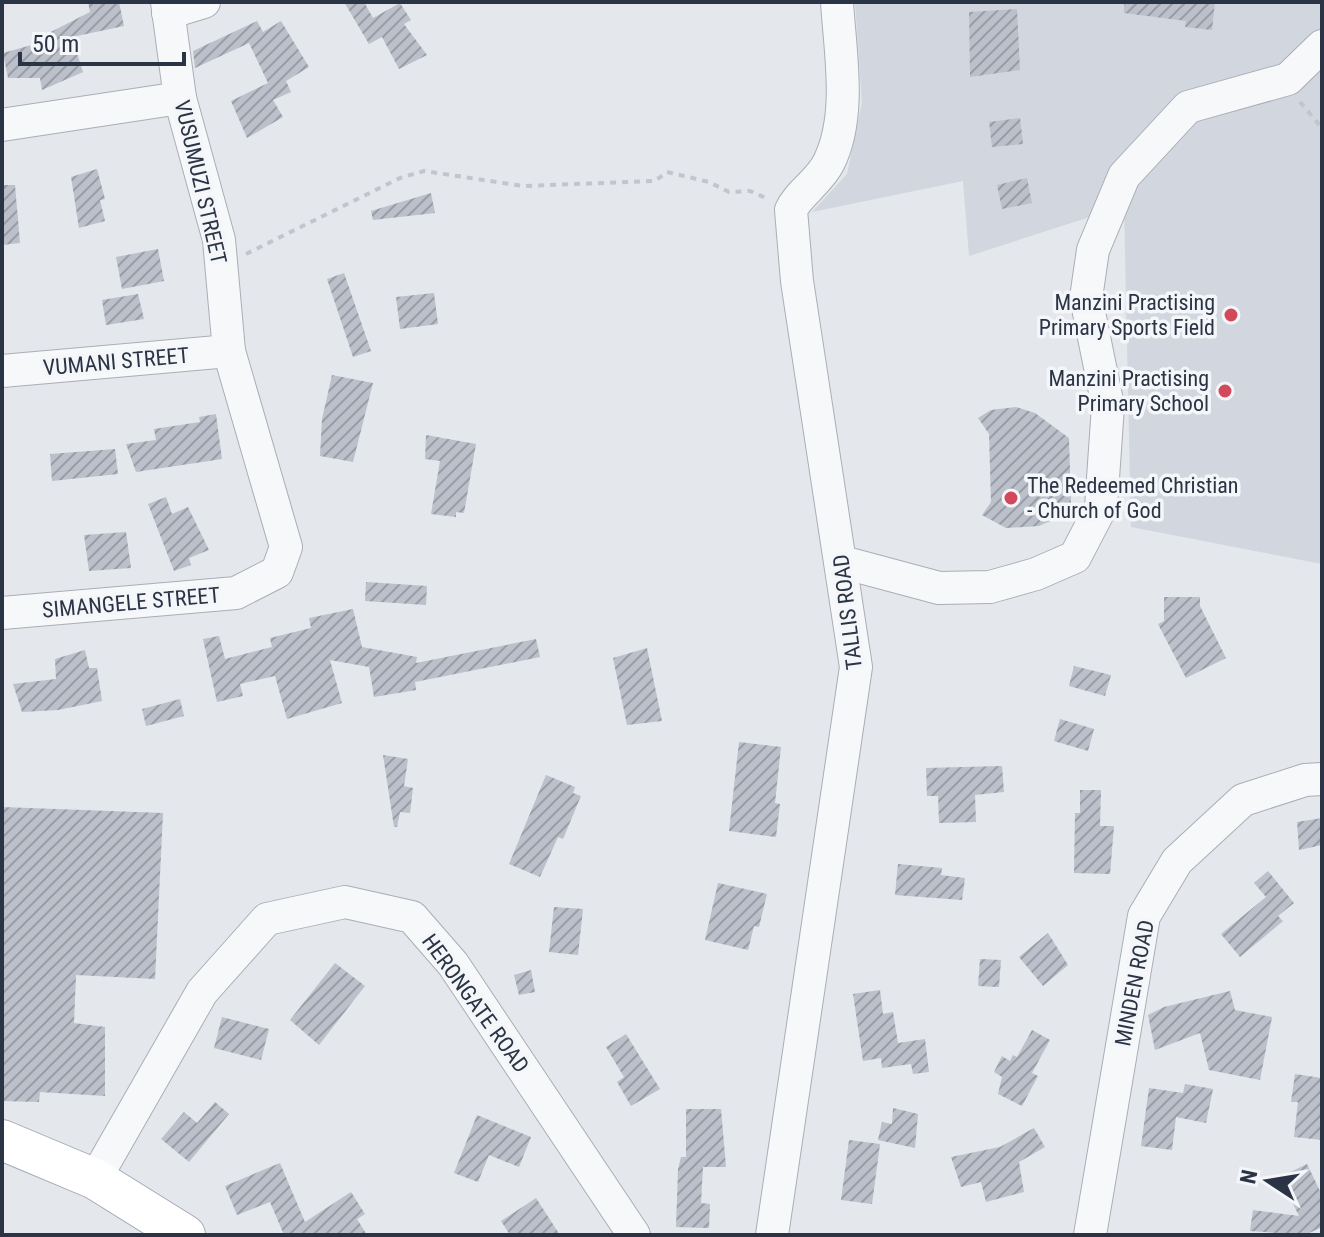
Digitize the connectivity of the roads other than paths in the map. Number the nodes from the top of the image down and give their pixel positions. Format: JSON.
{"nodes":[{"id":1,"x":204,"y":2,"type":"edge"},
{"id":2,"x":837,"y":2,"type":"edge"},
{"id":3,"x":168,"y":8,"type":"edge"},
{"id":4,"x":1322,"y":46,"type":"edge"},
{"id":5,"x":180,"y":98,"type":"junction"},
{"id":6,"x":2,"y":125,"type":"edge"},
{"id":7,"x":229,"y":351,"type":"junction"},
{"id":8,"x":2,"y":371,"type":"edge"},
{"id":9,"x":286,"y":547,"type":"joint"},
{"id":10,"x":842,"y":562,"type":"junction"},
{"id":11,"x":2,"y":613,"type":"edge"},
{"id":12,"x":1322,"y":779,"type":"edge"},
{"id":13,"x":2,"y":1140,"type":"edge"},
{"id":14,"x":95,"y":1179,"type":"junction"},
{"id":15,"x":185,"y":1235,"type":"edge"},
{"id":16,"x":634,"y":1235,"type":"edge"},
{"id":17,"x":772,"y":1235,"type":"edge"},
{"id":18,"x":1090,"y":1235,"type":"edge"}],
"edges":[{"from":1,"to":3,"type":"street"},
{"from":2,"to":10,"type":"street","name":"TALLIS ROAD"},
{"from":3,"to":5,"type":"street","name":"VUSUMUZI STREET"},
{"from":4,"to":10,"type":"street"},
{"from":5,"to":6,"type":"street"},
{"from":5,"to":7,"type":"street","name":"VUSUMUZI STREET"},
{"from":7,"to":8,"type":"street","name":"VUMANI STREET"},
{"from":7,"to":9,"type":"street","name":"VUSUMUZI STREET"},
{"from":9,"to":11,"type":"street","name":"SIMANGELE STREET"},
{"from":10,"to":17,"type":"street","name":"TALLIS ROAD"},
{"from":12,"to":18,"type":"street","name":"MINDEN ROAD"},
{"from":13,"to":14,"type":"main road"},
{"from":14,"to":15,"type":"main road"},
{"from":14,"to":16,"type":"street","name":"HERONGATE ROAD"}]}
